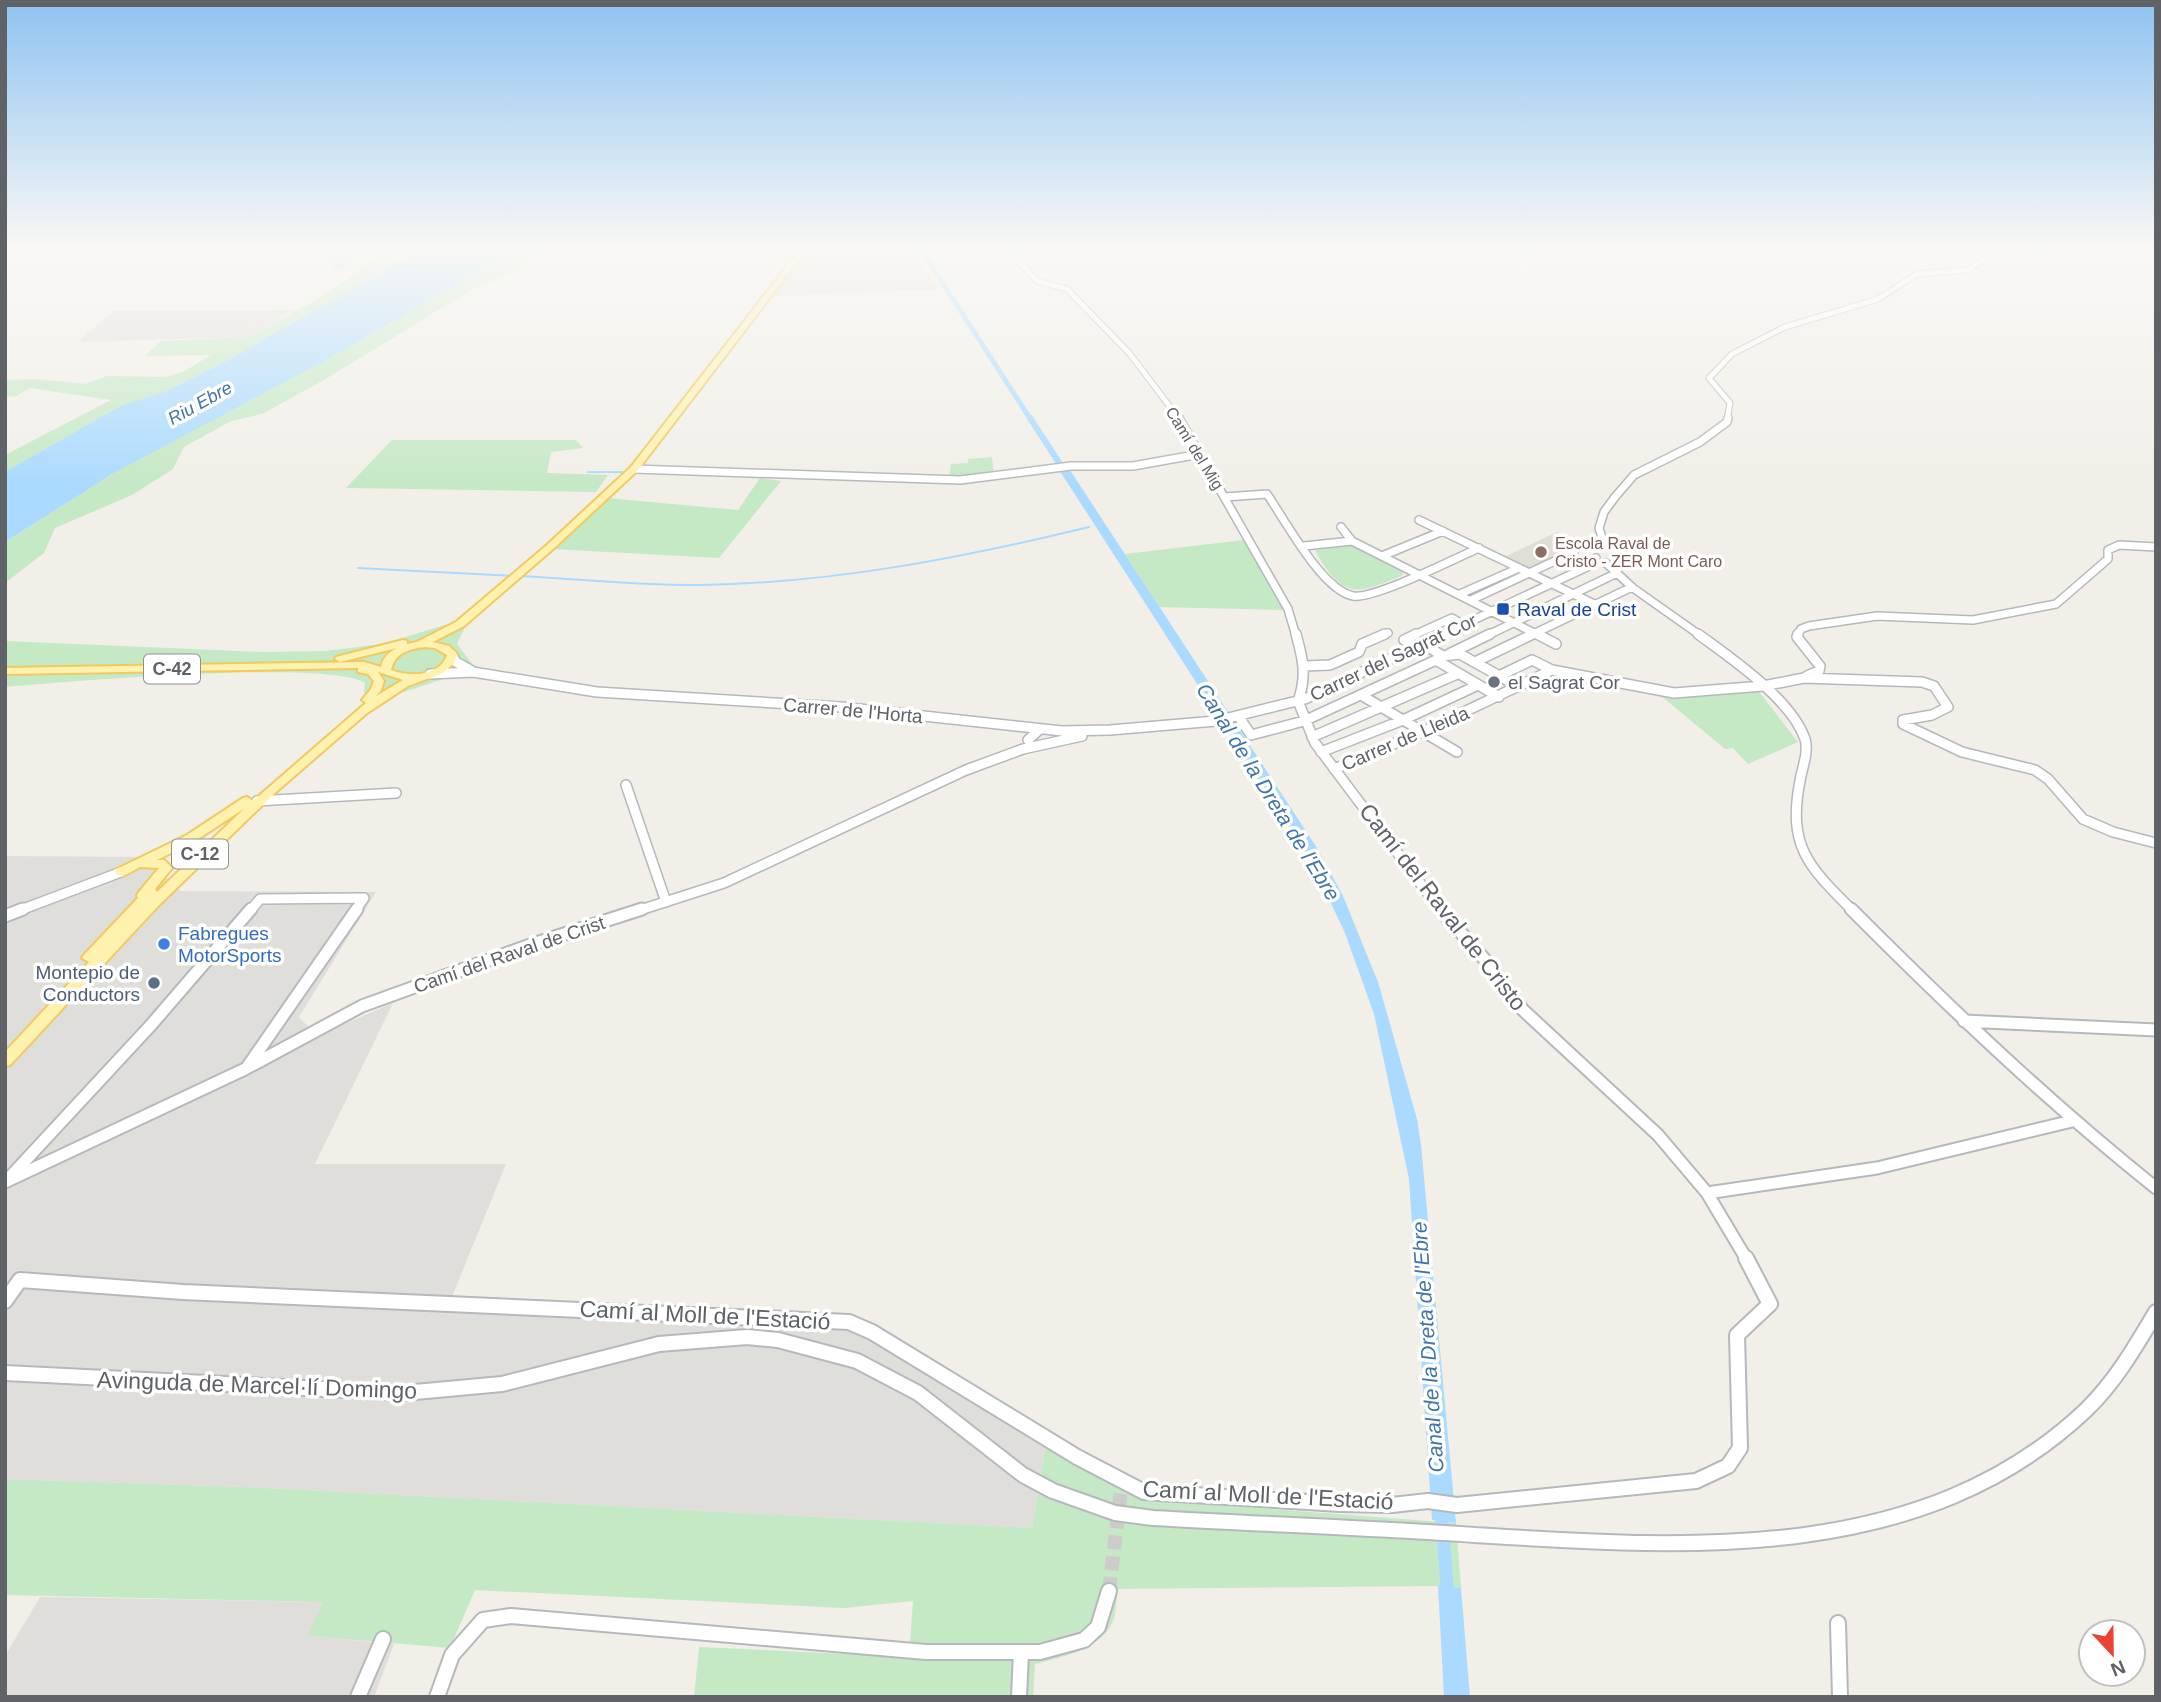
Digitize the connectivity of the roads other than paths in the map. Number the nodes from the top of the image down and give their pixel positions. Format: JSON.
{"nodes":[{"id":1,"x":743,"y":327,"type":"edge"},
{"id":2,"x":1104,"y":327,"type":"edge"},
{"id":3,"x":1784,"y":327,"type":"edge"},
{"id":4,"x":1200,"y":454,"type":"junction"},
{"id":5,"x":634,"y":468,"type":"junction"},
{"id":6,"x":1225,"y":497,"type":"junction"},
{"id":7,"x":1419,"y":520,"type":"dead end"},
{"id":8,"x":1341,"y":527,"type":"dead end"},
{"id":9,"x":1443,"y":531,"type":"junction"},
{"id":10,"x":1352,"y":541,"type":"junction"},
{"id":11,"x":1603,"y":541,"type":"junction"},
{"id":12,"x":1304,"y":546,"type":"junction"},
{"id":13,"x":2156,"y":547,"type":"edge"},
{"id":14,"x":1479,"y":548,"type":"junction"},
{"id":15,"x":1574,"y":552,"type":"dead end"},
{"id":16,"x":1616,"y":553,"type":"junction"},
{"id":17,"x":1597,"y":555,"type":"junction"},
{"id":18,"x":1382,"y":556,"type":"junction"},
{"id":19,"x":1605,"y":563,"type":"junction"},
{"id":20,"x":1587,"y":567,"type":"junction"},
{"id":21,"x":1519,"y":568,"type":"junction"},
{"id":22,"x":1619,"y":569,"type":"junction"},
{"id":23,"x":1528,"y":572,"type":"junction"},
{"id":24,"x":1419,"y":574,"type":"junction"},
{"id":25,"x":516,"y":576,"type":"joint"},
{"id":26,"x":1552,"y":583,"type":"junction"},
{"id":27,"x":1632,"y":587,"type":"junction"},
{"id":28,"x":1460,"y":594,"type":"junction"},
{"id":29,"x":1573,"y":594,"type":"junction"},
{"id":30,"x":491,"y":597,"type":"junction"},
{"id":31,"x":1471,"y":600,"type":"junction"},
{"id":32,"x":1595,"y":604,"type":"junction"},
{"id":33,"x":1493,"y":611,"type":"junction"},
{"id":34,"x":1615,"y":614,"type":"dead end"},
{"id":35,"x":1515,"y":622,"type":"junction"},
{"id":36,"x":460,"y":624,"type":"junction"},
{"id":37,"x":1464,"y":625,"type":"junction"},
{"id":38,"x":1388,"y":633,"type":"dead end"},
{"id":39,"x":1536,"y":633,"type":"junction"},
{"id":40,"x":1556,"y":644,"type":"dead end"},
{"id":41,"x":419,"y":645,"type":"junction"},
{"id":42,"x":1420,"y":645,"type":"junction"},
{"id":43,"x":450,"y":652,"type":"junction"},
{"id":44,"x":396,"y":653,"type":"junction"},
{"id":45,"x":1443,"y":656,"type":"junction"},
{"id":46,"x":1475,"y":662,"type":"junction"},
{"id":47,"x":287,"y":663,"type":"junction"},
{"id":48,"x":338,"y":666,"type":"junction"},
{"id":49,"x":1305,"y":666,"type":"junction"},
{"id":50,"x":5,"y":669,"type":"edge"},
{"id":51,"x":1552,"y":670,"type":"junction"},
{"id":52,"x":387,"y":671,"type":"junction"},
{"id":53,"x":472,"y":672,"type":"junction"},
{"id":54,"x":1457,"y":674,"type":"junction"},
{"id":55,"x":424,"y":676,"type":"junction"},
{"id":56,"x":1499,"y":676,"type":"junction"},
{"id":57,"x":1804,"y":678,"type":"junction"},
{"id":58,"x":1478,"y":685,"type":"junction"},
{"id":59,"x":1763,"y":686,"type":"junction"},
{"id":60,"x":1519,"y":687,"type":"junction"},
{"id":61,"x":1361,"y":695,"type":"junction"},
{"id":62,"x":1499,"y":697,"type":"junction"},
{"id":63,"x":1298,"y":701,"type":"junction"},
{"id":64,"x":361,"y":706,"type":"junction"},
{"id":65,"x":1381,"y":707,"type":"junction"},
{"id":66,"x":1236,"y":718,"type":"junction"},
{"id":67,"x":1403,"y":720,"type":"junction"},
{"id":68,"x":1304,"y":721,"type":"junction"},
{"id":69,"x":1018,"y":727,"type":"junction"},
{"id":70,"x":1042,"y":730,"type":"junction"},
{"id":71,"x":1110,"y":730,"type":"junction"},
{"id":72,"x":1422,"y":732,"type":"junction"},
{"id":73,"x":1312,"y":737,"type":"junction"},
{"id":74,"x":1043,"y":744,"type":"junction"},
{"id":75,"x":1026,"y":745,"type":"junction"},
{"id":76,"x":1321,"y":752,"type":"junction"},
{"id":77,"x":1457,"y":752,"type":"dead end"},
{"id":78,"x":1334,"y":769,"type":"junction"},
{"id":79,"x":626,"y":785,"type":"dead end"},
{"id":80,"x":396,"y":793,"type":"dead end"},
{"id":81,"x":252,"y":801,"type":"junction"},
{"id":82,"x":2156,"y":843,"type":"edge"},
{"id":83,"x":121,"y":872,"type":"junction"},
{"id":84,"x":666,"y":902,"type":"junction"},
{"id":85,"x":134,"y":908,"type":"junction"},
{"id":86,"x":5,"y":916,"type":"edge"},
{"id":87,"x":1964,"y":1021,"type":"junction"},
{"id":88,"x":2152,"y":1030,"type":"edge"},
{"id":89,"x":5,"y":1050,"type":"edge"},
{"id":90,"x":5,"y":1061,"type":"edge"},
{"id":91,"x":245,"y":1069,"type":"junction"},
{"id":92,"x":2071,"y":1121,"type":"junction"},
{"id":93,"x":6,"y":1182,"type":"edge"},
{"id":94,"x":2156,"y":1188,"type":"edge"},
{"id":95,"x":1707,"y":1193,"type":"junction"},
{"id":96,"x":5,"y":1301,"type":"edge"},
{"id":97,"x":2156,"y":1312,"type":"edge"},
{"id":98,"x":5,"y":1373,"type":"edge"},
{"id":99,"x":1457,"y":1505,"type":"joint"},
{"id":100,"x":1109,"y":1591,"type":"tunnel mouth"},
{"id":101,"x":1838,"y":1623,"type":"dead end"},
{"id":102,"x":383,"y":1639,"type":"dead end"},
{"id":103,"x":1021,"y":1652,"type":"junction"},
{"id":104,"x":358,"y":1697,"type":"edge"},
{"id":105,"x":437,"y":1697,"type":"edge"},
{"id":106,"x":1018,"y":1697,"type":"edge"},
{"id":107,"x":1840,"y":1697,"type":"edge"}],
"edges":[{"from":1,"to":5,"type":"main road","number":"C-12"},
{"from":2,"to":4,"type":"street","name":"Camí del Mig"},
{"from":3,"to":11,"type":"street"},
{"from":4,"to":5,"type":"street"},
{"from":4,"to":6,"type":"street","name":"Camí del Mig"},
{"from":5,"to":25,"type":"main road","number":"C-12"},
{"from":6,"to":12,"type":"street"},
{"from":6,"to":49,"type":"street","name":"Camí del Mig"},
{"from":7,"to":9,"type":"street"},
{"from":8,"to":10,"type":"street"},
{"from":9,"to":14,"type":"street"},
{"from":9,"to":18,"type":"street"},
{"from":10,"to":12,"type":"street"},
{"from":10,"to":18,"type":"street"},
{"from":11,"to":16,"type":"street"},
{"from":11,"to":17,"type":"street"},
{"from":12,"to":24,"type":"street"},
{"from":13,"to":57,"type":"street"},
{"from":14,"to":21,"type":"street"},
{"from":14,"to":24,"type":"street"},
{"from":15,"to":23,"type":"street"},
{"from":16,"to":17,"type":"street"},
{"from":16,"to":22,"type":"street"},
{"from":17,"to":19,"type":"street"},
{"from":17,"to":20,"type":"street"},
{"from":18,"to":24,"type":"street"},
{"from":19,"to":20,"type":"street"},
{"from":19,"to":22,"type":"street"},
{"from":20,"to":26,"type":"street","name":"Carrer del Sagrat Cor"},
{"from":21,"to":23,"type":"street"},
{"from":21,"to":28,"type":"street"},
{"from":22,"to":27,"type":"street"},
{"from":22,"to":29,"type":"street"},
{"from":23,"to":26,"type":"street"},
{"from":23,"to":31,"type":"street"},
{"from":24,"to":28,"type":"street"},
{"from":25,"to":30,"type":"main road","number":"C-12"},
{"from":26,"to":29,"type":"street"},
{"from":26,"to":33,"type":"street","name":"Carrer del Sagrat Cor"},
{"from":27,"to":32,"type":"street"},
{"from":27,"to":59,"type":"street"},
{"from":28,"to":31,"type":"street"},
{"from":29,"to":32,"type":"street"},
{"from":29,"to":35,"type":"street"},
{"from":30,"to":36,"type":"main road","number":"C-12"},
{"from":30,"to":47,"type":"main road"},
{"from":31,"to":33,"type":"street"},
{"from":32,"to":34,"type":"street"},
{"from":32,"to":39,"type":"street"},
{"from":33,"to":35,"type":"street"},
{"from":33,"to":37,"type":"street","name":"Carrer del Sagrat Cor"},
{"from":35,"to":39,"type":"street"},
{"from":35,"to":45,"type":"street"},
{"from":36,"to":41,"type":"main road","number":"C-12"},
{"from":36,"to":43,"type":"main road","number":"C-12"},
{"from":37,"to":42,"type":"street","name":"Carrer del Sagrat Cor"},
{"from":37,"to":42,"type":"street"},
{"from":38,"to":49,"type":"street"},
{"from":39,"to":40,"type":"street"},
{"from":39,"to":46,"type":"street"},
{"from":41,"to":43,"type":"main road","number":"C-12"},
{"from":41,"to":44,"type":"main road","number":"C-12"},
{"from":42,"to":45,"type":"street"},
{"from":42,"to":63,"type":"street","name":"Carrer del Sagrat Cor"},
{"from":43,"to":53,"type":"street"},
{"from":43,"to":55,"type":"main road","number":"C-12"},
{"from":44,"to":47,"type":"main road","number":"C-42"},
{"from":44,"to":52,"type":"main road","number":"C-12"},
{"from":45,"to":46,"type":"street"},
{"from":45,"to":54,"type":"street"},
{"from":45,"to":61,"type":"street"},
{"from":46,"to":56,"type":"street"},
{"from":47,"to":50,"type":"main road","number":"C-42"},
{"from":48,"to":50,"type":"main road","number":"C-42"},
{"from":48,"to":52,"type":"main road","number":"C-42"},
{"from":48,"to":64,"type":"main road"},
{"from":49,"to":63,"type":"street","name":"Camí del Mig"},
{"from":51,"to":56,"type":"street"},
{"from":51,"to":59,"type":"street"},
{"from":51,"to":60,"type":"street","name":"Carrer de Lleida"},
{"from":52,"to":55,"type":"main road"},
{"from":52,"to":64,"type":"main road","number":"C-12"},
{"from":53,"to":55,"type":"street","name":"Carrer de l'Horta"},
{"from":53,"to":69,"type":"street","name":"Carrer de l'Horta"},
{"from":54,"to":58,"type":"street"},
{"from":54,"to":65,"type":"street"},
{"from":55,"to":81,"type":"main road","number":"C-12"},
{"from":56,"to":60,"type":"street"},
{"from":57,"to":59,"type":"street"},
{"from":57,"to":82,"type":"street"},
{"from":58,"to":62,"type":"street"},
{"from":58,"to":67,"type":"street"},
{"from":59,"to":87,"type":"street"},
{"from":60,"to":62,"type":"street","name":"Carrer de Lleida"},
{"from":61,"to":65,"type":"street"},
{"from":61,"to":68,"type":"street"},
{"from":62,"to":72,"type":"street","name":"Carrer de Lleida"},
{"from":63,"to":66,"type":"street","name":"Carrer del Sagrat Cor"},
{"from":63,"to":68,"type":"street","name":"Camí del Raval de Cristo"},
{"from":64,"to":81,"type":"main road","number":"C-12"},
{"from":65,"to":67,"type":"street"},
{"from":65,"to":73,"type":"street"},
{"from":66,"to":68,"type":"street"},
{"from":66,"to":71,"type":"street","name":"Carrer de l'Horta"},
{"from":67,"to":72,"type":"street"},
{"from":67,"to":76,"type":"street"},
{"from":68,"to":73,"type":"street","name":"Camí del Raval de Cristo"},
{"from":69,"to":70,"type":"street","name":"Carrer de l'Horta"},
{"from":69,"to":75,"type":"street"},
{"from":70,"to":71,"type":"street","name":"Carrer de l'Horta"},
{"from":70,"to":74,"type":"street"},
{"from":70,"to":75,"type":"street","name":"Camí del Raval de Crist"},
{"from":71,"to":74,"type":"street","name":"Camí del Raval de Crist"},
{"from":72,"to":77,"type":"street"},
{"from":72,"to":78,"type":"street","name":"Carrer de Lleida"},
{"from":73,"to":76,"type":"street","name":"Camí del Raval de Cristo"},
{"from":74,"to":75,"type":"street","name":"Camí del Raval de Crist"},
{"from":75,"to":84,"type":"street","name":"Camí del Raval de Crist"},
{"from":76,"to":78,"type":"street","name":"Camí del Raval de Cristo"},
{"from":78,"to":95,"type":"street","name":"Camí del Raval de Cristo"},
{"from":79,"to":84,"type":"street"},
{"from":80,"to":81,"type":"street"},
{"from":81,"to":83,"type":"main road"},
{"from":81,"to":85,"type":"main road","number":"C-12"},
{"from":81,"to":90,"type":"main road","number":"C-12"},
{"from":83,"to":85,"type":"main road"},
{"from":83,"to":86,"type":"street"},
{"from":84,"to":91,"type":"street","name":"Camí del Raval de Crist"},
{"from":85,"to":89,"type":"main road","number":"C-12"},
{"from":87,"to":88,"type":"street"},
{"from":87,"to":92,"type":"street"},
{"from":91,"to":93,"type":"street","name":"Camí del Raval de Crist"},
{"from":91,"to":93,"type":"street"},
{"from":92,"to":94,"type":"street"},
{"from":92,"to":95,"type":"street"},
{"from":95,"to":99,"type":"street","name":"Camí del Raval de Cristo"},
{"from":96,"to":99,"type":"street","name":"Camí al Moll de l'Estació"},
{"from":97,"to":98,"type":"street","name":"Avinguda de Marcel·lí Domingo"},
{"from":100,"to":103,"type":"street"},
{"from":101,"to":107,"type":"street"},
{"from":102,"to":104,"type":"street"},
{"from":103,"to":105,"type":"street"},
{"from":103,"to":106,"type":"street"}]}
